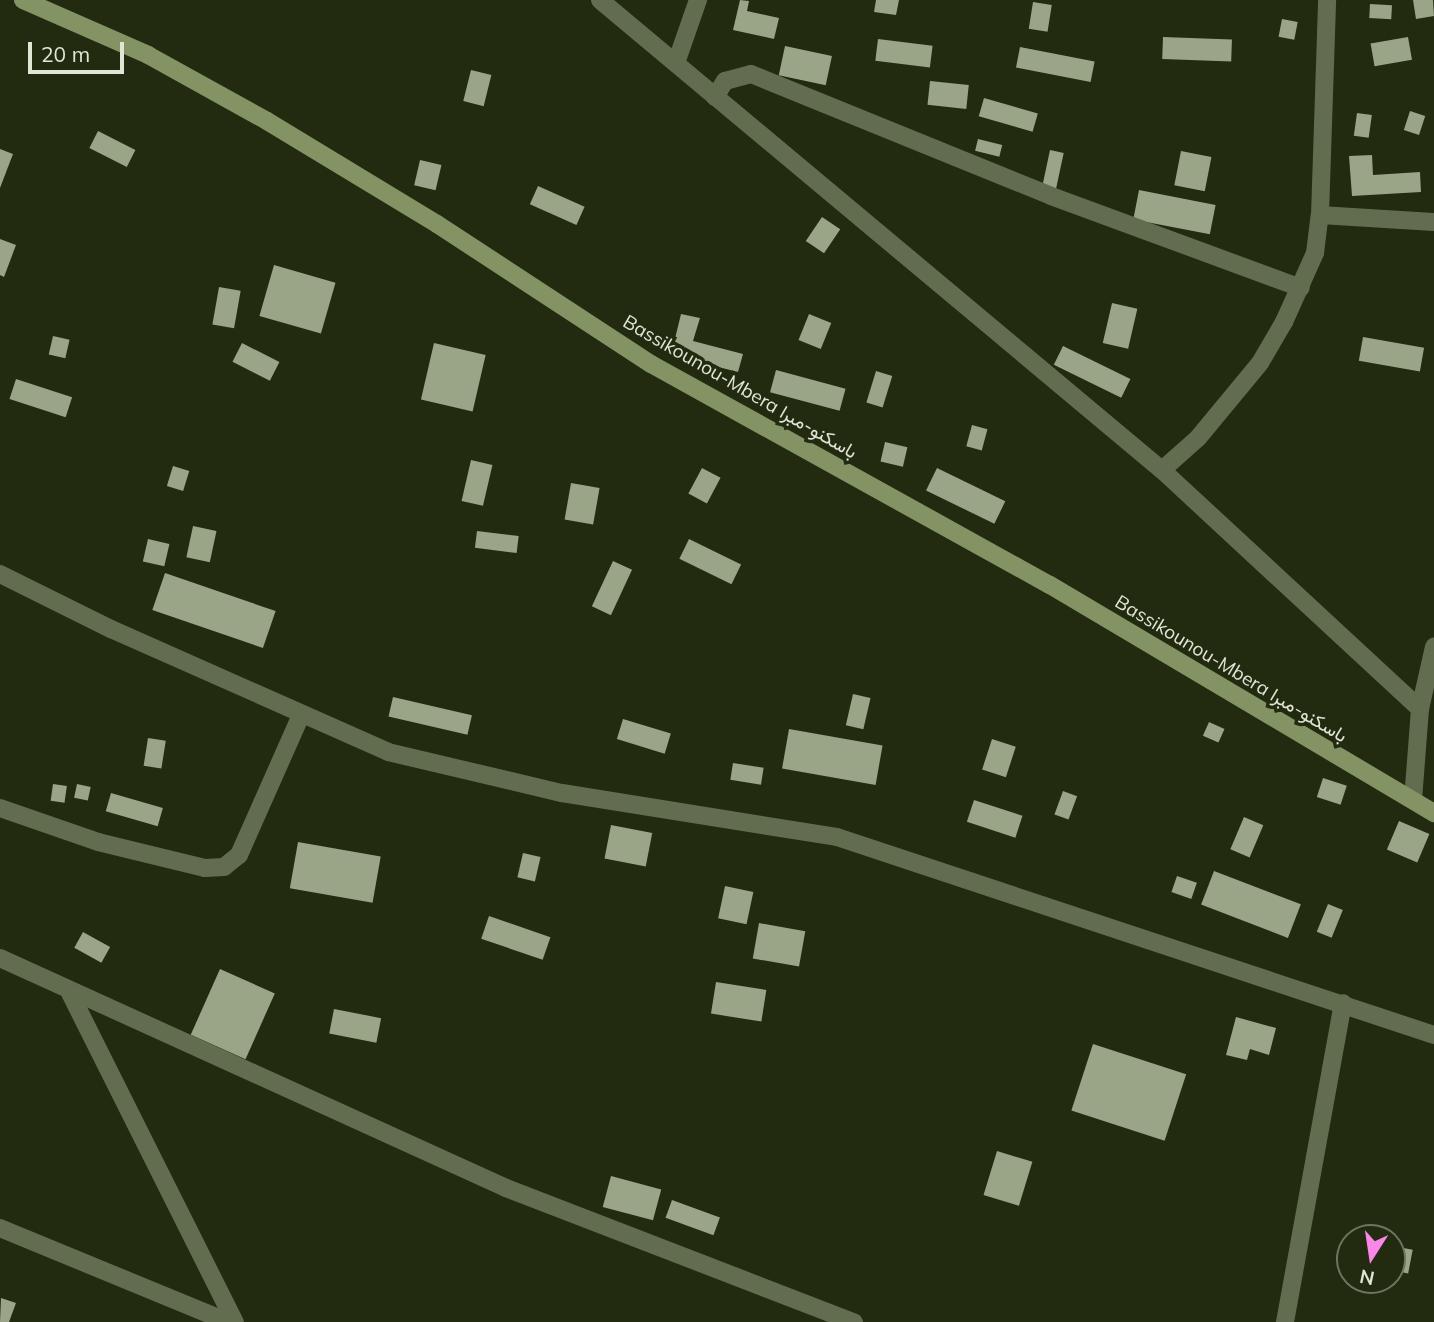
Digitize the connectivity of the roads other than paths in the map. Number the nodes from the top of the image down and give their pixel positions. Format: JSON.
{"nodes":[{"id":1,"x":23,"y":0,"type":"edge"},
{"id":2,"x":600,"y":0,"type":"edge"},
{"id":3,"x":698,"y":0,"type":"edge"},
{"id":4,"x":1326,"y":0,"type":"edge"},
{"id":5,"x":676,"y":63,"type":"junction"},
{"id":6,"x":715,"y":97,"type":"junction"},
{"id":7,"x":1320,"y":215,"type":"junction"},
{"id":8,"x":1434,"y":222,"type":"edge"},
{"id":9,"x":1301,"y":288,"type":"junction"},
{"id":10,"x":1162,"y":470,"type":"junction"},
{"id":11,"x":0,"y":574,"type":"edge"},
{"id":12,"x":1434,"y":647,"type":"edge"},
{"id":13,"x":1420,"y":709,"type":"junction"},
{"id":14,"x":301,"y":715,"type":"junction"},
{"id":15,"x":1413,"y":800,"type":"junction"},
{"id":16,"x":0,"y":808,"type":"edge"},
{"id":17,"x":1434,"y":813,"type":"edge"},
{"id":18,"x":0,"y":958,"type":"edge"},
{"id":19,"x":70,"y":993,"type":"junction"},
{"id":20,"x":1343,"y":1003,"type":"junction"},
{"id":21,"x":1434,"y":1035,"type":"edge"},
{"id":22,"x":0,"y":1228,"type":"edge"},
{"id":23,"x":228,"y":1322,"type":"edge"},
{"id":24,"x":235,"y":1322,"type":"edge"},
{"id":25,"x":854,"y":1322,"type":"edge"},
{"id":26,"x":1285,"y":1322,"type":"edge"}],
"edges":[{"from":1,"to":15,"type":"street","name":"Bassikounou-Mbera باسكنو-مبرا"},
{"from":2,"to":5,"type":"street"},
{"from":3,"to":5,"type":"street"},
{"from":4,"to":7,"type":"street"},
{"from":5,"to":6,"type":"street"},
{"from":6,"to":9,"type":"street"},
{"from":6,"to":10,"type":"street"},
{"from":7,"to":8,"type":"street"},
{"from":7,"to":9,"type":"street"},
{"from":9,"to":10,"type":"street"},
{"from":10,"to":13,"type":"street"},
{"from":11,"to":14,"type":"street"},
{"from":12,"to":13,"type":"street"},
{"from":13,"to":15,"type":"street"},
{"from":14,"to":16,"type":"street"},
{"from":14,"to":20,"type":"street"},
{"from":15,"to":17,"type":"street","name":"Bassikounou-Mbera باسكنو-مبرا"},
{"from":18,"to":19,"type":"street"},
{"from":19,"to":24,"type":"street"},
{"from":19,"to":25,"type":"street"},
{"from":20,"to":21,"type":"street"},
{"from":20,"to":26,"type":"street"},
{"from":22,"to":23,"type":"street"}]}
